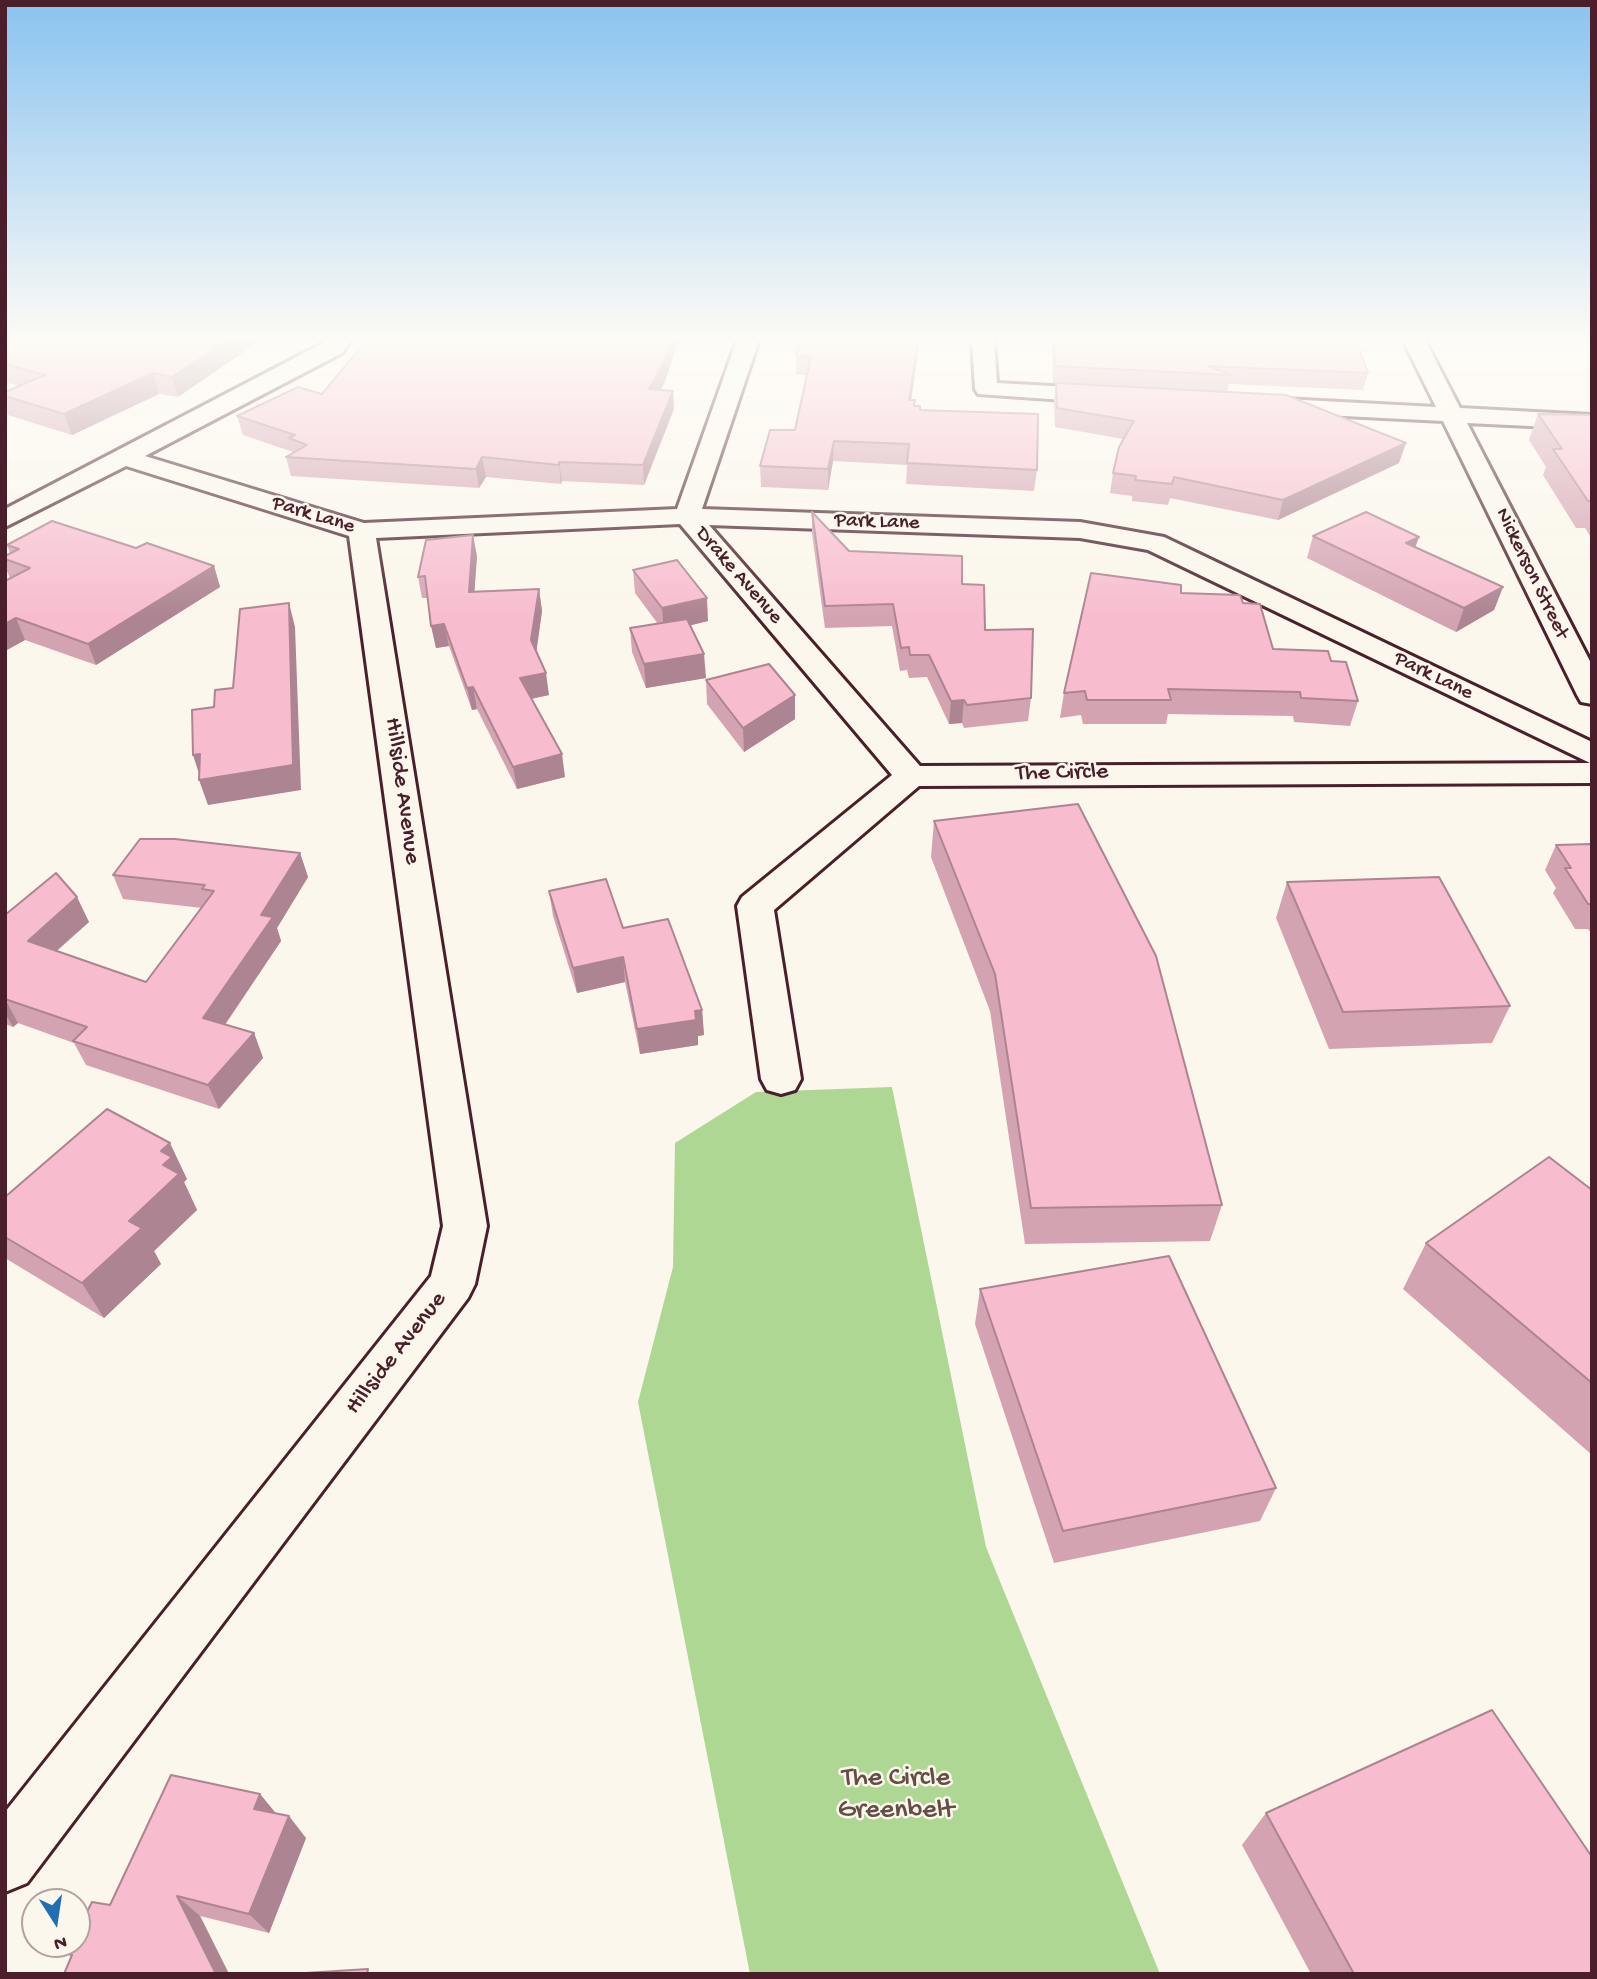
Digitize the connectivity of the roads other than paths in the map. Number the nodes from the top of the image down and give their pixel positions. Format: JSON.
{"nodes":[{"id":1,"x":174,"y":432,"type":"edge"},
{"id":2,"x":716,"y":432,"type":"edge"},
{"id":3,"x":1461,"y":432,"type":"edge"},
{"id":4,"x":125,"y":458,"type":"junction"},
{"id":5,"x":687,"y":516,"type":"junction"},
{"id":6,"x":5,"y":519,"type":"edge"},
{"id":7,"x":362,"y":531,"type":"junction"},
{"id":8,"x":1588,"y":682,"type":"edge"},
{"id":9,"x":1592,"y":754,"type":"edge"},
{"id":10,"x":1592,"y":773,"type":"edge"},
{"id":11,"x":911,"y":776,"type":"junction"},
{"id":12,"x":781,"y":1079,"type":"dead end"},
{"id":13,"x":5,"y":1861,"type":"edge"}],
"edges":[{"from":1,"to":4,"type":"street"},
{"from":2,"to":5,"type":"street","name":"Drake Avenue"},
{"from":3,"to":8,"type":"street","name":"Nickerson Street"},
{"from":4,"to":6,"type":"street"},
{"from":4,"to":7,"type":"street","name":"Park Lane"},
{"from":5,"to":7,"type":"street","name":"Park Lane"},
{"from":5,"to":9,"type":"street","name":"Park Lane"},
{"from":5,"to":11,"type":"street","name":"Drake Avenue"},
{"from":7,"to":13,"type":"street","name":"Hillside Avenue"},
{"from":10,"to":11,"type":"street","name":"The Circle"},
{"from":11,"to":12,"type":"street"}]}
